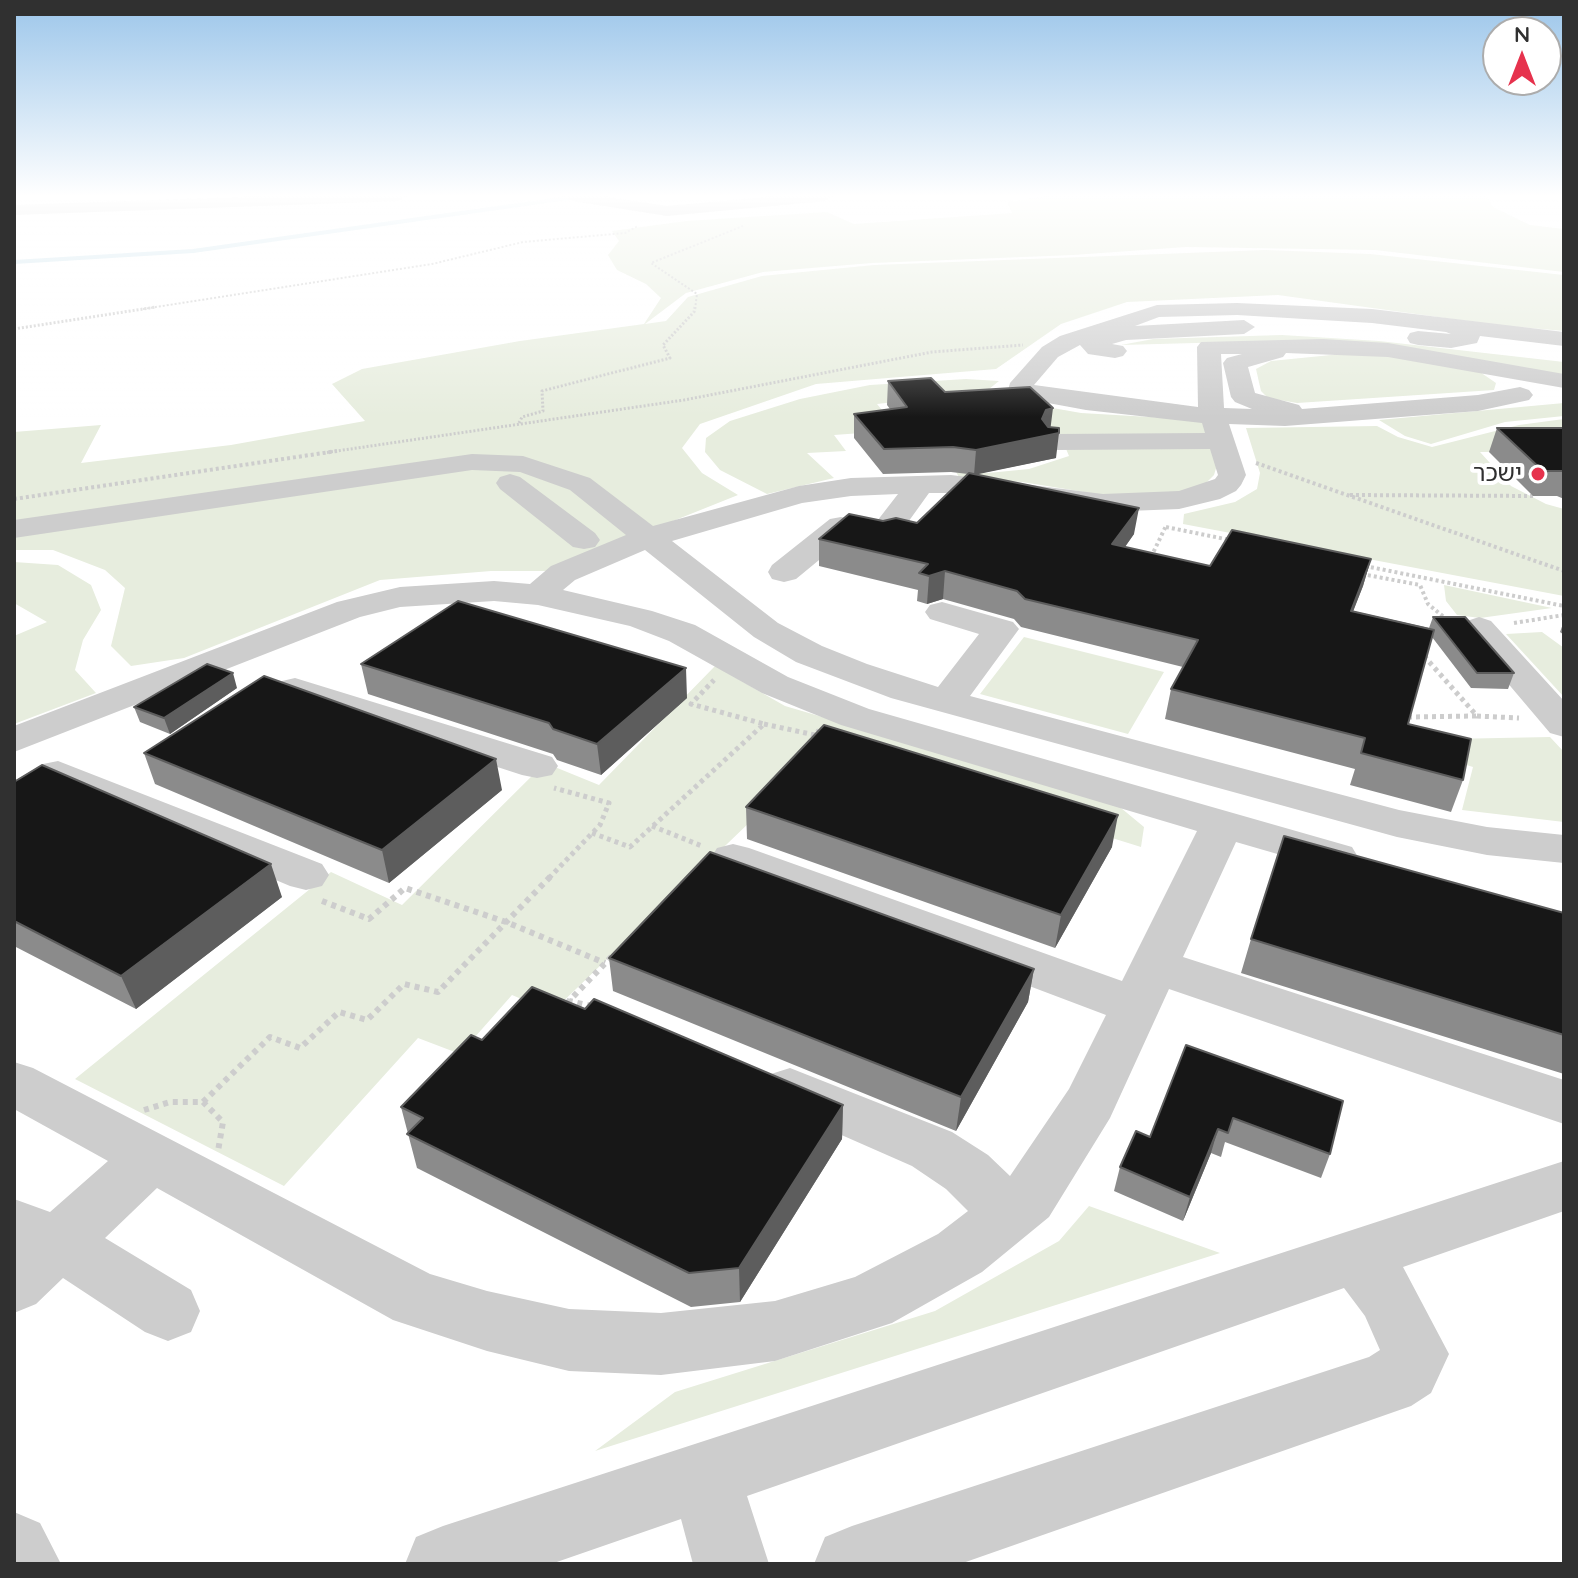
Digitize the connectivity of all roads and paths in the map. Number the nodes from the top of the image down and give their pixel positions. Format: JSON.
{"nodes":[{"id":1,"x":396,"y":270,"type":"edge"},
{"id":2,"x":661,"y":270,"type":"edge"},
{"id":3,"x":14,"y":329,"type":"edge"},
{"id":4,"x":1451,"y":334,"type":"junction"},
{"id":5,"x":1564,"y":339,"type":"edge"},
{"id":6,"x":1068,"y":341,"type":"junction"},
{"id":7,"x":1209,"y":347,"type":"junction"},
{"id":8,"x":1340,"y":347,"type":"junction"},
{"id":9,"x":1115,"y":351,"type":"junction"},
{"id":10,"x":1564,"y":355,"type":"edge"},
{"id":11,"x":1034,"y":369,"type":"junction"},
{"id":12,"x":1507,"y":371,"type":"junction"},
{"id":13,"x":1564,"y":381,"type":"edge"},
{"id":14,"x":1528,"y":394,"type":"junction"},
{"id":15,"x":1564,"y":394,"type":"edge"},
{"id":16,"x":1303,"y":412,"type":"junction"},
{"id":17,"x":518,"y":424,"type":"junction"},
{"id":18,"x":1220,"y":436,"type":"junction"},
{"id":19,"x":572,"y":452,"type":"dead end"},
{"id":20,"x":837,"y":456,"type":"dead end"},
{"id":21,"x":510,"y":483,"type":"dead end"},
{"id":22,"x":921,"y":484,"type":"junction"},
{"id":23,"x":862,"y":486,"type":"junction"},
{"id":24,"x":1346,"y":495,"type":"junction"},
{"id":25,"x":1533,"y":496,"type":"dead end"},
{"id":26,"x":14,"y":499,"type":"edge"},
{"id":27,"x":1165,"y":510,"type":"junction"},
{"id":28,"x":641,"y":516,"type":"junction"},
{"id":29,"x":14,"y":529,"type":"edge"},
{"id":30,"x":1239,"y":541,"type":"edge"},
{"id":31,"x":1356,"y":565,"type":"edge"},
{"id":32,"x":1147,"y":566,"type":"edge"},
{"id":33,"x":1564,"y":571,"type":"edge"},
{"id":34,"x":784,"y":572,"type":"dead end"},
{"id":35,"x":1358,"y":573,"type":"edge"},
{"id":36,"x":538,"y":595,"type":"junction"},
{"id":37,"x":1564,"y":606,"type":"edge"},
{"id":38,"x":942,"y":612,"type":"dead end"},
{"id":39,"x":1564,"y":615,"type":"edge"},
{"id":40,"x":662,"y":626,"type":"junction"},
{"id":41,"x":422,"y":628,"type":"edge"},
{"id":42,"x":1479,"y":628,"type":"junction"},
{"id":43,"x":550,"y":632,"type":"edge"},
{"id":44,"x":263,"y":643,"type":"junction"},
{"id":45,"x":1420,"y":651,"type":"edge"},
{"id":46,"x":634,"y":657,"type":"edge"},
{"id":47,"x":734,"y":660,"type":"junction"},
{"id":48,"x":947,"y":701,"type":"junction"},
{"id":49,"x":1477,"y":716,"type":"junction"},
{"id":50,"x":1408,"y":717,"type":"edge"},
{"id":51,"x":1562,"y":723,"type":"edge"},
{"id":52,"x":18,"y":730,"type":"edge"},
{"id":53,"x":537,"y":766,"type":"joint"},
{"id":54,"x":58,"y":773,"type":"junction"},
{"id":55,"x":14,"y":798,"type":"edge"},
{"id":56,"x":1222,"y":824,"type":"junction"},
{"id":57,"x":652,"y":826,"type":"junction"},
{"id":58,"x":592,"y":833,"type":"junction"},
{"id":59,"x":1564,"y":849,"type":"edge"},
{"id":60,"x":733,"y":858,"type":"joint"},
{"id":61,"x":1371,"y":867,"type":"edge"},
{"id":62,"x":306,"y":875,"type":"joint"},
{"id":63,"x":506,"y":922,"type":"junction"},
{"id":64,"x":616,"y":952,"type":"edge"},
{"id":65,"x":605,"y":963,"type":"junction"},
{"id":66,"x":1145,"y":986,"type":"junction"},
{"id":67,"x":597,"y":1008,"type":"edge"},
{"id":68,"x":743,"y":1069,"type":"edge"},
{"id":69,"x":14,"y":1083,"type":"edge"},
{"id":70,"x":203,"y":1102,"type":"dead end"},
{"id":71,"x":1564,"y":1102,"type":"edge"},
{"id":72,"x":152,"y":1157,"type":"junction"},
{"id":73,"x":1564,"y":1186,"type":"edge"},
{"id":74,"x":1009,"y":1214,"type":"junction"},
{"id":75,"x":37,"y":1234,"type":"edge"},
{"id":76,"x":1357,"y":1256,"type":"junction"},
{"id":77,"x":14,"y":1284,"type":"edge"},
{"id":78,"x":168,"y":1311,"type":"dead end"},
{"id":79,"x":705,"y":1475,"type":"junction"},
{"id":80,"x":14,"y":1549,"type":"edge"},
{"id":81,"x":23,"y":1564,"type":"edge"},
{"id":82,"x":443,"y":1564,"type":"edge"},
{"id":83,"x":731,"y":1564,"type":"edge"},
{"id":84,"x":852,"y":1564,"type":"edge"}],
"edges":[{"from":1,"to":3,"type":"path"},
{"from":2,"to":17,"type":"path"},
{"from":4,"to":5,"type":"street"},
{"from":4,"to":6,"type":"street"},
{"from":4,"to":9,"type":"street"},
{"from":4,"to":10,"type":"street"},
{"from":6,"to":11,"type":"street"},
{"from":6,"to":17,"type":"path"},
{"from":7,"to":8,"type":"street"},
{"from":7,"to":9,"type":"street"},
{"from":7,"to":18,"type":"street"},
{"from":8,"to":12,"type":"street"},
{"from":8,"to":16,"type":"street"},
{"from":9,"to":11,"type":"street"},
{"from":11,"to":18,"type":"street"},
{"from":12,"to":13,"type":"street"},
{"from":12,"to":14,"type":"street"},
{"from":14,"to":15,"type":"street"},
{"from":14,"to":16,"type":"street"},
{"from":14,"to":18,"type":"street"},
{"from":16,"to":18,"type":"street"},
{"from":17,"to":26,"type":"path"},
{"from":18,"to":24,"type":"path"},
{"from":18,"to":27,"type":"street"},
{"from":18,"to":27,"type":"street"},
{"from":19,"to":28,"type":"street"},
{"from":20,"to":23,"type":"street"},
{"from":21,"to":28,"type":"street"},
{"from":22,"to":23,"type":"street"},
{"from":22,"to":27,"type":"street"},
{"from":22,"to":34,"type":"street"},
{"from":23,"to":28,"type":"street"},
{"from":24,"to":25,"type":"path"},
{"from":24,"to":33,"type":"path"},
{"from":27,"to":30,"type":"path"},
{"from":27,"to":32,"type":"path"},
{"from":28,"to":29,"type":"street"},
{"from":28,"to":36,"type":"street"},
{"from":28,"to":48,"type":"street"},
{"from":31,"to":37,"type":"path"},
{"from":35,"to":42,"type":"path"},
{"from":36,"to":40,"type":"street"},
{"from":36,"to":44,"type":"street"},
{"from":38,"to":48,"type":"street"},
{"from":39,"to":42,"type":"path"},
{"from":40,"to":46,"type":"street"},
{"from":40,"to":47,"type":"street"},
{"from":41,"to":43,"type":"street"},
{"from":42,"to":51,"type":"street"},
{"from":44,"to":52,"type":"street"},
{"from":44,"to":53,"type":"street"},
{"from":45,"to":49,"type":"path"},
{"from":47,"to":56,"type":"street"},
{"from":47,"to":57,"type":"path"},
{"from":48,"to":59,"type":"street"},
{"from":49,"to":50,"type":"path"},
{"from":49,"to":51,"type":"path"},
{"from":52,"to":54,"type":"street"},
{"from":53,"to":58,"type":"path"},
{"from":54,"to":55,"type":"street"},
{"from":54,"to":62,"type":"street"},
{"from":56,"to":61,"type":"street"},
{"from":56,"to":66,"type":"street"},
{"from":57,"to":58,"type":"path"},
{"from":57,"to":60,"type":"path"},
{"from":58,"to":63,"type":"path"},
{"from":60,"to":66,"type":"street"},
{"from":62,"to":63,"type":"path"},
{"from":63,"to":65,"type":"path"},
{"from":63,"to":70,"type":"path"},
{"from":64,"to":65,"type":"path"},
{"from":65,"to":67,"type":"path"},
{"from":66,"to":71,"type":"street"},
{"from":66,"to":74,"type":"street"},
{"from":68,"to":74,"type":"street"},
{"from":69,"to":72,"type":"street"},
{"from":72,"to":74,"type":"street"},
{"from":72,"to":75,"type":"street"},
{"from":73,"to":76,"type":"street"},
{"from":75,"to":77,"type":"street"},
{"from":75,"to":78,"type":"street"},
{"from":76,"to":79,"type":"street"},
{"from":76,"to":84,"type":"street"},
{"from":79,"to":82,"type":"street"},
{"from":79,"to":83,"type":"street"},
{"from":80,"to":81,"type":"street"}]}
